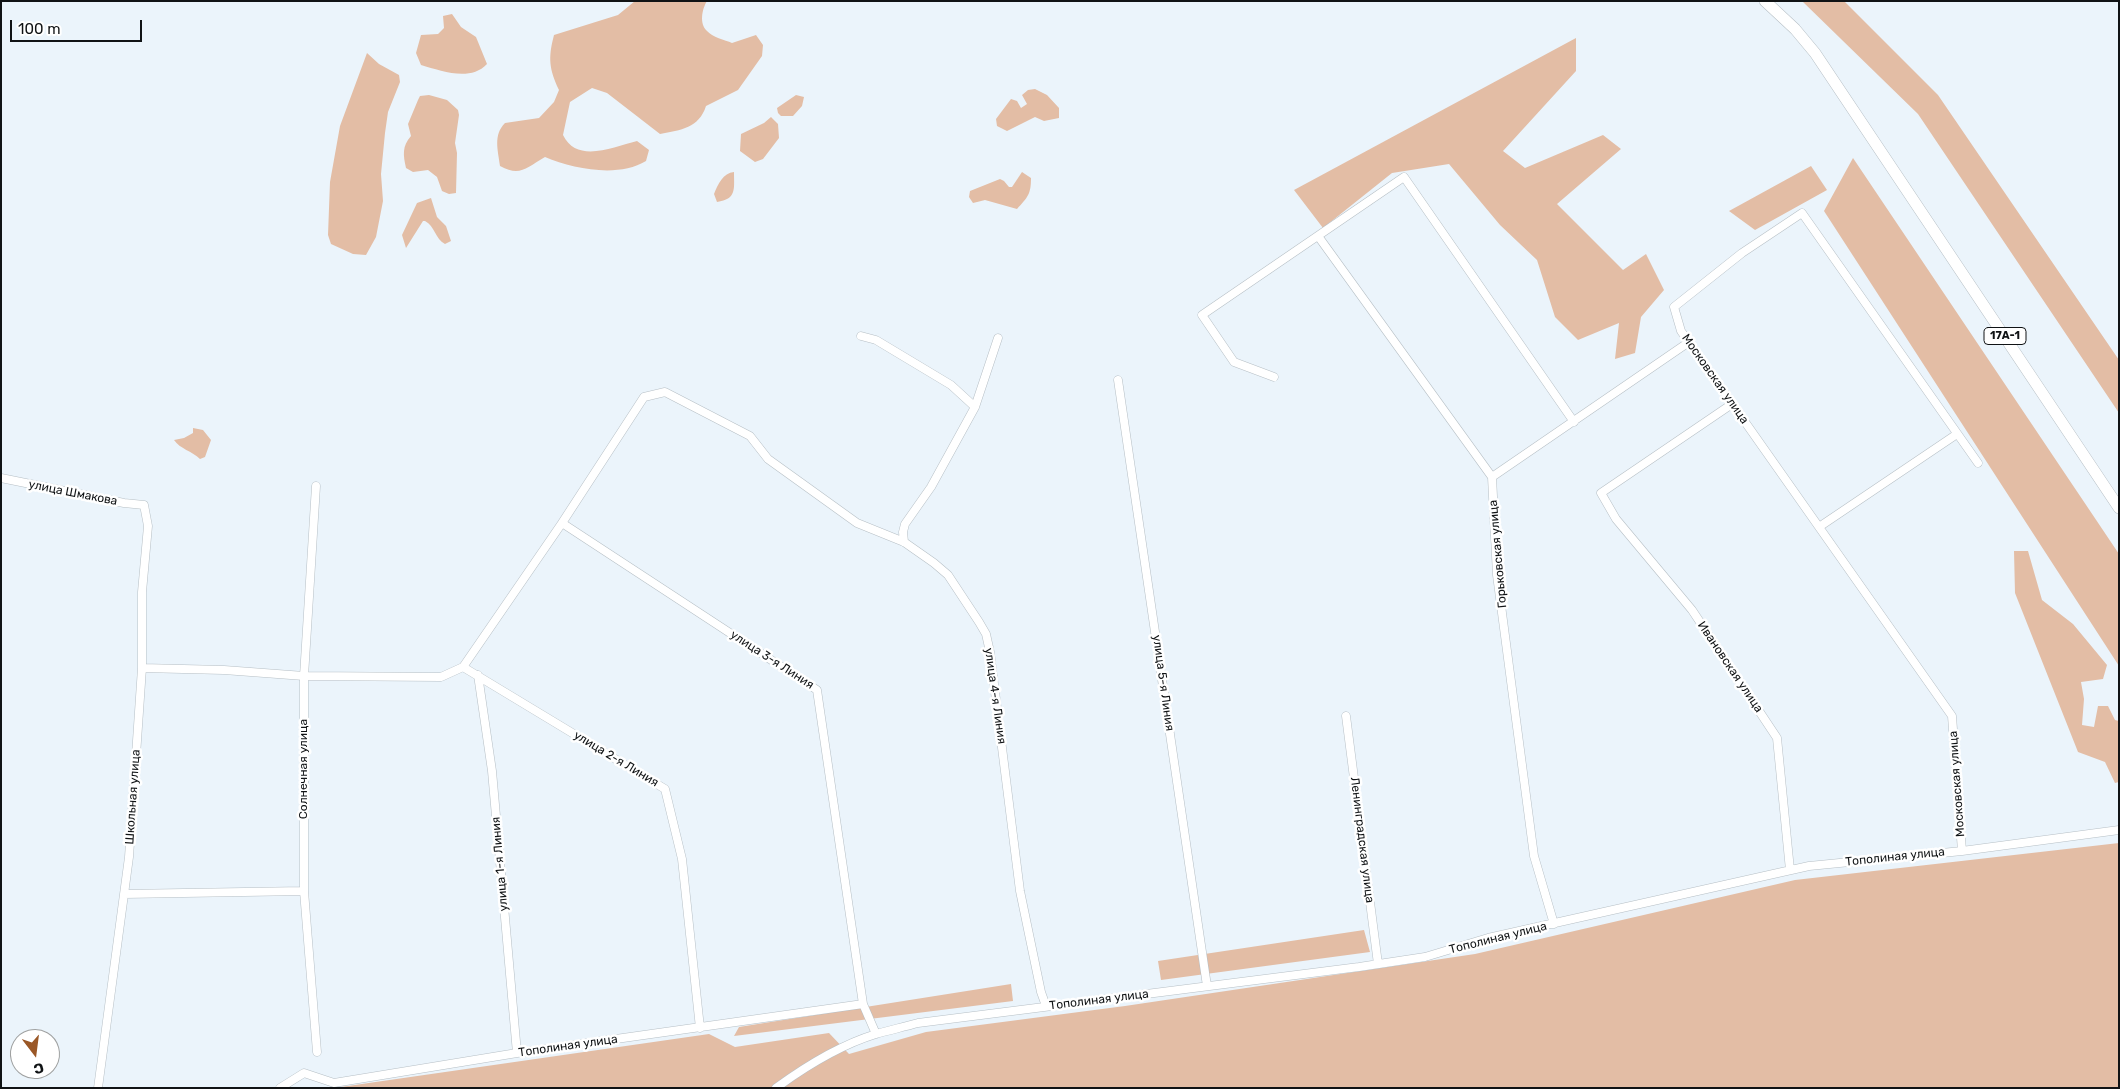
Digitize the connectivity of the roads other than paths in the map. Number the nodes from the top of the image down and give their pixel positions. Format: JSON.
{"nodes":[{"id":1,"x":1765,"y":1,"type":"edge"},
{"id":2,"x":1318,"y":236,"type":"junction"},
{"id":3,"x":862,"y":336,"type":"dead end"},
{"id":4,"x":998,"y":338,"type":"dead end"},
{"id":5,"x":1689,"y":342,"type":"junction"},
{"id":6,"x":1274,"y":377,"type":"dead end"},
{"id":7,"x":1118,"y":380,"type":"dead end"},
{"id":8,"x":1732,"y":404,"type":"junction"},
{"id":9,"x":975,"y":407,"type":"junction"},
{"id":10,"x":1574,"y":422,"type":"junction"},
{"id":11,"x":1957,"y":434,"type":"junction"},
{"id":12,"x":1978,"y":463,"type":"dead end"},
{"id":13,"x":1492,"y":477,"type":"junction"},
{"id":14,"x":1,"y":478,"type":"edge"},
{"id":15,"x":316,"y":486,"type":"dead end"},
{"id":16,"x":144,"y":505,"type":"joint"},
{"id":17,"x":2119,"y":508,"type":"edge"},
{"id":18,"x":562,"y":523,"type":"junction"},
{"id":19,"x":1819,"y":527,"type":"junction"},
{"id":20,"x":904,"y":542,"type":"junction"},
{"id":21,"x":463,"y":667,"type":"junction"},
{"id":22,"x":142,"y":668,"type":"junction"},
{"id":23,"x":478,"y":675,"type":"junction"},
{"id":24,"x":304,"y":676,"type":"junction"},
{"id":25,"x":1346,"y":716,"type":"dead end"},
{"id":26,"x":2119,"y":830,"type":"edge"},
{"id":27,"x":1962,"y":851,"type":"junction"},
{"id":28,"x":1790,"y":870,"type":"junction"},
{"id":29,"x":304,"y":891,"type":"junction"},
{"id":30,"x":124,"y":894,"type":"junction"},
{"id":31,"x":1554,"y":924,"type":"junction"},
{"id":32,"x":1378,"y":964,"type":"junction"},
{"id":33,"x":1207,"y":986,"type":"junction"},
{"id":34,"x":863,"y":1004,"type":"junction"},
{"id":35,"x":1046,"y":1006,"type":"junction"},
{"id":36,"x":700,"y":1028,"type":"junction"},
{"id":37,"x":876,"y":1034,"type":"junction"},
{"id":38,"x":317,"y":1052,"type":"dead end"},
{"id":39,"x":517,"y":1053,"type":"junction"},
{"id":40,"x":98,"y":1088,"type":"edge"},
{"id":41,"x":280,"y":1088,"type":"edge"},
{"id":42,"x":776,"y":1088,"type":"edge"}],
"edges":[{"from":1,"to":17,"type":"main road","number":"17А-1"},
{"from":2,"to":6,"type":"street"},
{"from":2,"to":10,"type":"street"},
{"from":2,"to":13,"type":"street"},
{"from":3,"to":9,"type":"street"},
{"from":4,"to":9,"type":"street"},
{"from":5,"to":8,"type":"street","name":"Московская улица"},
{"from":5,"to":10,"type":"street"},
{"from":5,"to":11,"type":"street","name":"Московская улица"},
{"from":7,"to":33,"type":"street","name":"улица 5-я Линия"},
{"from":8,"to":19,"type":"street","name":"Московская улица"},
{"from":8,"to":28,"type":"street","name":"Ивановская улица"},
{"from":9,"to":20,"type":"street"},
{"from":10,"to":13,"type":"street"},
{"from":11,"to":12,"type":"street","name":"Московская улица"},
{"from":11,"to":19,"type":"street"},
{"from":13,"to":31,"type":"street","name":"Горьковская улица"},
{"from":14,"to":16,"type":"street","name":"улица Шмакова"},
{"from":15,"to":24,"type":"street","name":"Солнечная улица"},
{"from":16,"to":22,"type":"street","name":"Школьная улица"},
{"from":18,"to":20,"type":"street","name":"улица 4-я Линия"},
{"from":18,"to":21,"type":"street"},
{"from":18,"to":34,"type":"street","name":"улица 3-я Линия"},
{"from":19,"to":27,"type":"street","name":"Московская улица"},
{"from":20,"to":35,"type":"street","name":"улица 4-я Линия"},
{"from":21,"to":23,"type":"street","name":"улица 2-я Линия"},
{"from":21,"to":24,"type":"street"},
{"from":22,"to":24,"type":"street"},
{"from":22,"to":30,"type":"street","name":"Школьная улица"},
{"from":23,"to":36,"type":"street","name":"улица 2-я Линия"},
{"from":23,"to":39,"type":"street","name":"улица 1-я Линия"},
{"from":24,"to":29,"type":"street","name":"Солнечная улица"},
{"from":25,"to":32,"type":"street","name":"Ленинградская улица"},
{"from":26,"to":27,"type":"street","name":"Тополиная улица"},
{"from":27,"to":28,"type":"street","name":"Тополиная улица"},
{"from":28,"to":31,"type":"street","name":"Тополиная улица"},
{"from":29,"to":30,"type":"street"},
{"from":29,"to":38,"type":"street","name":"Солнечная улица"},
{"from":30,"to":40,"type":"street","name":"Школьная улица"},
{"from":31,"to":32,"type":"street","name":"Тополиная улица"},
{"from":32,"to":33,"type":"street","name":"Тополиная улица"},
{"from":33,"to":35,"type":"street","name":"Тополиная улица"},
{"from":34,"to":36,"type":"street","name":"Тополиная улица"},
{"from":34,"to":37,"type":"street","name":"улица 3-я Линия"},
{"from":35,"to":37,"type":"street","name":"Тополиная улица"},
{"from":36,"to":39,"type":"street","name":"Тополиная улица"},
{"from":37,"to":42,"type":"street","name":"Тополиная улица"},
{"from":39,"to":41,"type":"street","name":"Тополиная улица"}]}
